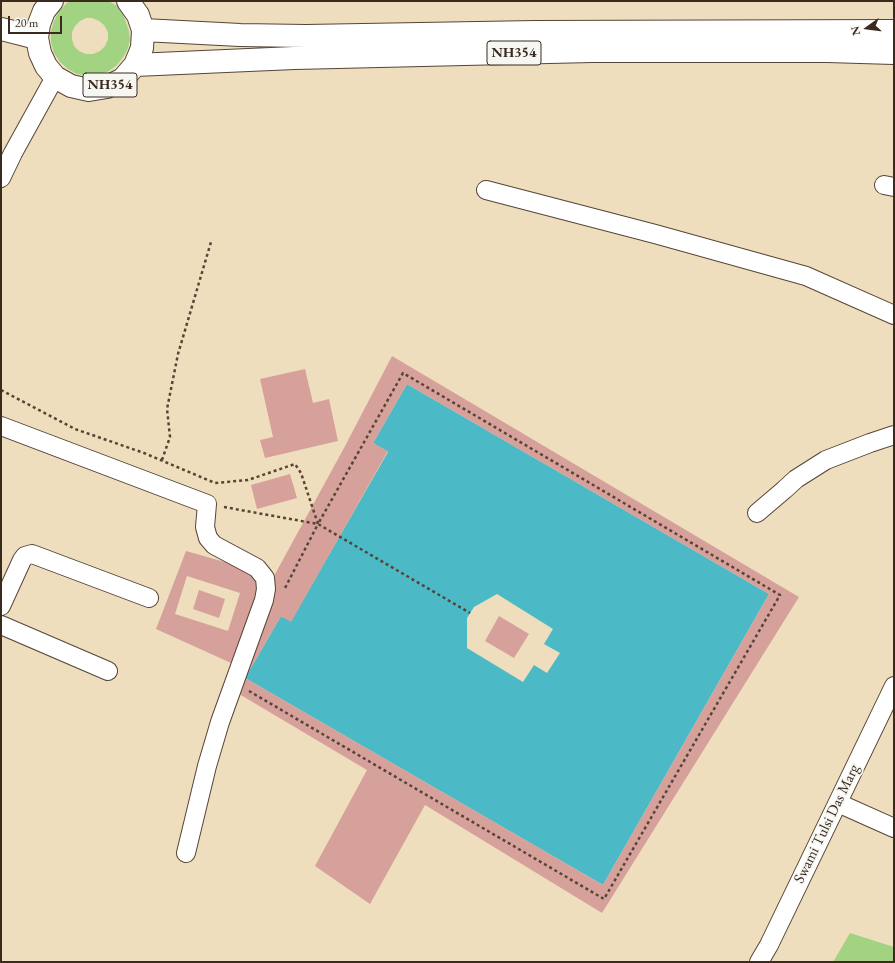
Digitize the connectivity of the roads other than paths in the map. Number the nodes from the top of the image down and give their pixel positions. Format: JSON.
{"nodes":[{"id":1,"x":52,"y":1,"type":"edge"},
{"id":2,"x":128,"y":1,"type":"edge"},
{"id":3,"x":1,"y":29,"type":"edge"},
{"id":4,"x":143,"y":30,"type":"junction"},
{"id":5,"x":894,"y":31,"type":"edge"},
{"id":6,"x":37,"y":38,"type":"junction"},
{"id":7,"x":894,"y":53,"type":"edge"},
{"id":8,"x":135,"y":65,"type":"junction"},
{"id":9,"x":56,"y":77,"type":"junction"},
{"id":10,"x":1,"y":178,"type":"edge"},
{"id":11,"x":486,"y":190,"type":"dead end"},
{"id":12,"x":894,"y":315,"type":"edge"},
{"id":13,"x":1,"y":426,"type":"edge"},
{"id":14,"x":894,"y":435,"type":"edge"},
{"id":15,"x":757,"y":513,"type":"dead end"},
{"id":16,"x":149,"y":598,"type":"dead end"},
{"id":17,"x":1,"y":606,"type":"edge"},
{"id":18,"x":1,"y":626,"type":"edge"},
{"id":19,"x":108,"y":671,"type":"dead end"},
{"id":20,"x":892,"y":697,"type":"edge"},
{"id":21,"x":838,"y":803,"type":"junction"},
{"id":22,"x":894,"y":828,"type":"edge"},
{"id":23,"x":186,"y":853,"type":"dead end"},
{"id":24,"x":758,"y":962,"type":"edge"}],
"edges":[{"from":1,"to":6,"type":"highway","number":"NH354"},
{"from":2,"to":4,"type":"highway","number":"NH354"},
{"from":3,"to":6,"type":"highway"},
{"from":4,"to":5,"type":"highway","number":"NH354"},
{"from":4,"to":8,"type":"highway","number":"NH354"},
{"from":6,"to":9,"type":"highway","number":"NH354"},
{"from":7,"to":8,"type":"highway","number":"NH354"},
{"from":8,"to":9,"type":"highway","number":"NH354"},
{"from":9,"to":10,"type":"street"},
{"from":11,"to":12,"type":"street"},
{"from":13,"to":23,"type":"street"},
{"from":14,"to":15,"type":"street"},
{"from":16,"to":17,"type":"street"},
{"from":18,"to":19,"type":"street"},
{"from":20,"to":21,"type":"street","name":"Swami Tulsi Das Marg"},
{"from":21,"to":22,"type":"street"},
{"from":21,"to":24,"type":"street","name":"Swami Tulsi Das Marg"}]}
